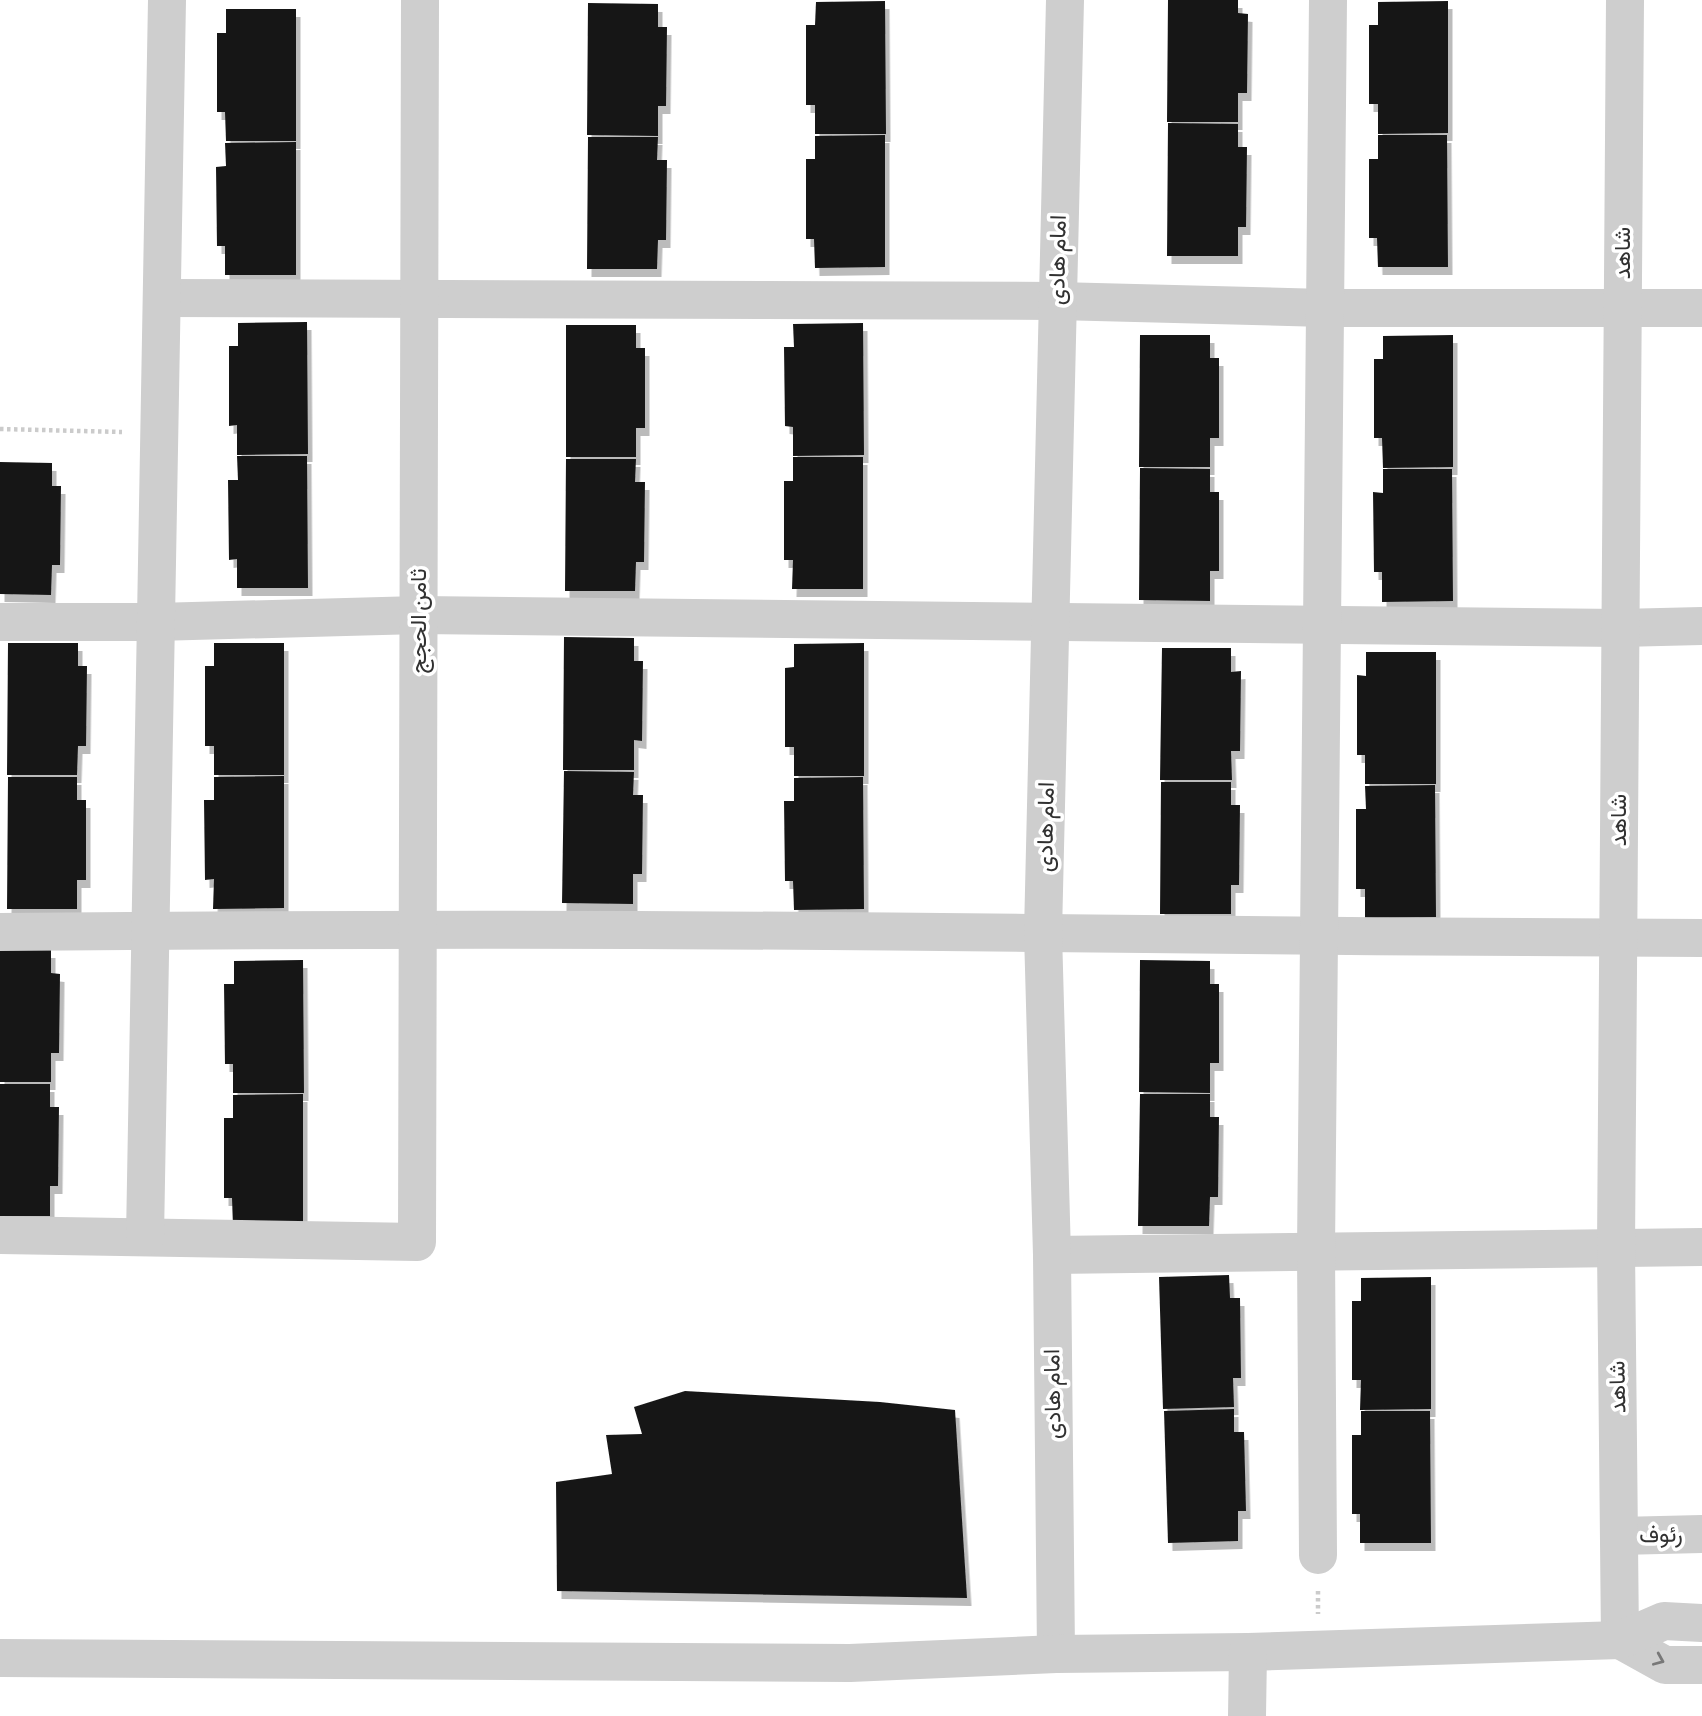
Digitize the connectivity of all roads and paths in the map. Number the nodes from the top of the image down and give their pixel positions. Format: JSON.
{"nodes":[{"id":1,"x":167,"y":0,"type":"edge"},
{"id":2,"x":420,"y":0,"type":"edge"},
{"id":3,"x":1065,"y":0,"type":"edge"},
{"id":4,"x":1328,"y":0,"type":"edge"},
{"id":5,"x":1625,"y":0,"type":"edge"},
{"id":6,"x":162,"y":298,"type":"junction"},
{"id":7,"x":420,"y":300,"type":"junction"},
{"id":8,"x":1057,"y":301,"type":"junction"},
{"id":9,"x":1325,"y":308,"type":"junction"},
{"id":10,"x":1623,"y":308,"type":"junction"},
{"id":11,"x":1702,"y":308,"type":"edge"},
{"id":12,"x":0,"y":429,"type":"edge"},
{"id":13,"x":160,"y":433,"type":"junction"},
{"id":14,"x":419,"y":615,"type":"junction"},
{"id":15,"x":1050,"y":621,"type":"junction"},
{"id":16,"x":0,"y":622,"type":"edge"},
{"id":17,"x":156,"y":622,"type":"junction"},
{"id":18,"x":1322,"y":624,"type":"junction"},
{"id":19,"x":1702,"y":626,"type":"edge"},
{"id":20,"x":1620,"y":628,"type":"junction"},
{"id":21,"x":418,"y":930,"type":"junction"},
{"id":22,"x":150,"y":931,"type":"junction"},
{"id":23,"x":0,"y":932,"type":"edge"},
{"id":24,"x":1044,"y":933,"type":"junction"},
{"id":25,"x":1319,"y":937,"type":"junction"},
{"id":26,"x":1618,"y":938,"type":"junction"},
{"id":27,"x":1702,"y":938,"type":"edge"},
{"id":28,"x":0,"y":1235,"type":"edge"},
{"id":29,"x":145,"y":1237,"type":"junction"},
{"id":30,"x":1702,"y":1247,"type":"edge"},
{"id":31,"x":1616,"y":1248,"type":"junction"},
{"id":32,"x":1316,"y":1251,"type":"junction"},
{"id":33,"x":1052,"y":1255,"type":"junction"},
{"id":34,"x":1702,"y":1534,"type":"edge"},
{"id":35,"x":1619,"y":1536,"type":"junction"},
{"id":36,"x":1318,"y":1555,"type":"joint"},
{"id":37,"x":1702,"y":1623,"type":"edge"},
{"id":38,"x":1620,"y":1640,"type":"junction"},
{"id":39,"x":1318,"y":1650,"type":"junction"},
{"id":40,"x":1248,"y":1652,"type":"junction"},
{"id":41,"x":1056,"y":1654,"type":"junction"},
{"id":42,"x":0,"y":1658,"type":"edge"},
{"id":43,"x":1702,"y":1665,"type":"edge"},
{"id":44,"x":1247,"y":1716,"type":"edge"}],
"edges":[{"from":1,"to":6,"type":"street"},
{"from":2,"to":7,"type":"street","name":"ثامن الحجج"},
{"from":3,"to":8,"type":"street","name":"امام هادی"},
{"from":4,"to":9,"type":"street"},
{"from":5,"to":10,"type":"street","name":"شاهد"},
{"from":6,"to":7,"type":"street"},
{"from":6,"to":13,"type":"street"},
{"from":7,"to":8,"type":"street"},
{"from":7,"to":14,"type":"street","name":"ثامن الحجج"},
{"from":8,"to":9,"type":"street"},
{"from":8,"to":15,"type":"street","name":"امام هادی"},
{"from":9,"to":10,"type":"street"},
{"from":9,"to":18,"type":"street"},
{"from":10,"to":11,"type":"street"},
{"from":10,"to":20,"type":"street","name":"شاهد"},
{"from":12,"to":13,"type":"path"},
{"from":13,"to":17,"type":"street"},
{"from":14,"to":15,"type":"street"},
{"from":14,"to":17,"type":"street"},
{"from":14,"to":21,"type":"street","name":"ثامن الحجج"},
{"from":15,"to":18,"type":"street"},
{"from":15,"to":24,"type":"street","name":"امام هادی"},
{"from":16,"to":17,"type":"street"},
{"from":17,"to":22,"type":"street"},
{"from":18,"to":20,"type":"street"},
{"from":18,"to":25,"type":"street"},
{"from":19,"to":20,"type":"street"},
{"from":20,"to":26,"type":"street","name":"شاهد"},
{"from":21,"to":22,"type":"street"},
{"from":21,"to":24,"type":"street"},
{"from":21,"to":29,"type":"street","name":"ثامن الحجج"},
{"from":22,"to":23,"type":"street"},
{"from":22,"to":29,"type":"street"},
{"from":24,"to":25,"type":"street"},
{"from":24,"to":33,"type":"street","name":"امام هادی"},
{"from":25,"to":26,"type":"street"},
{"from":25,"to":32,"type":"street"},
{"from":26,"to":27,"type":"street"},
{"from":26,"to":31,"type":"street","name":"شاهد"},
{"from":28,"to":29,"type":"street"},
{"from":30,"to":31,"type":"street"},
{"from":31,"to":32,"type":"street"},
{"from":31,"to":35,"type":"street","name":"شاهد"},
{"from":32,"to":33,"type":"street"},
{"from":32,"to":36,"type":"street"},
{"from":33,"to":41,"type":"street","name":"امام هادی"},
{"from":34,"to":35,"type":"street","name":"رئوف"},
{"from":35,"to":38,"type":"street","name":"شاهد"},
{"from":36,"to":39,"type":"path"},
{"from":37,"to":38,"type":"street"},
{"from":38,"to":39,"type":"street"},
{"from":38,"to":43,"type":"street","one_way":true},
{"from":39,"to":40,"type":"street"},
{"from":40,"to":41,"type":"street"},
{"from":40,"to":44,"type":"street"},
{"from":41,"to":42,"type":"street"}]}
